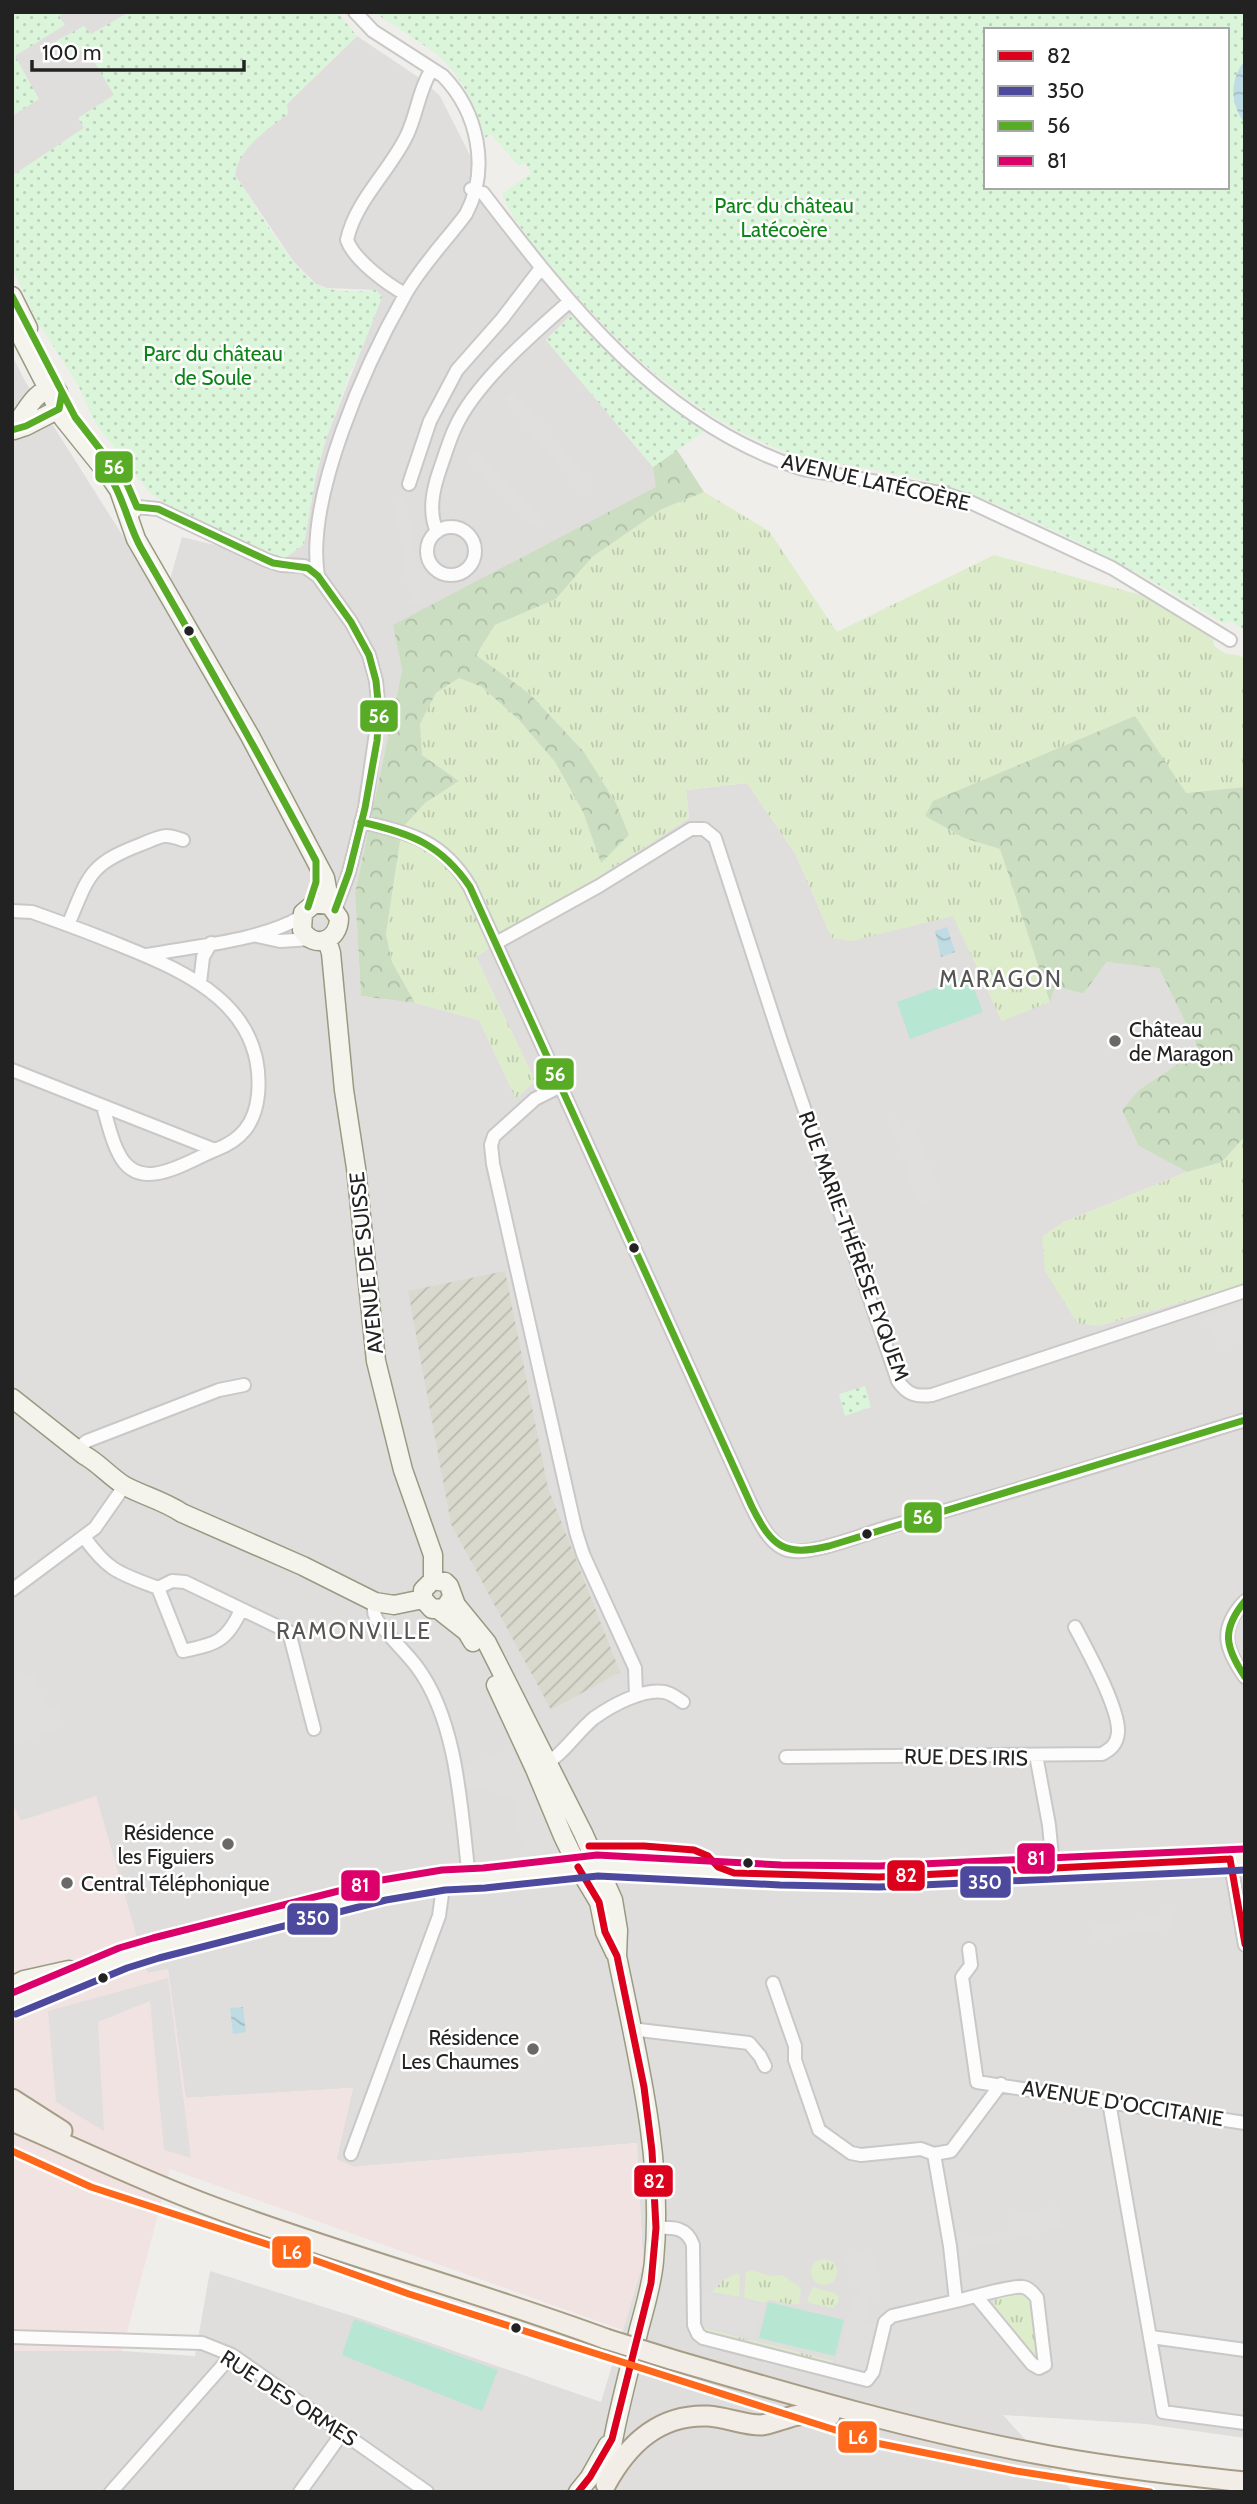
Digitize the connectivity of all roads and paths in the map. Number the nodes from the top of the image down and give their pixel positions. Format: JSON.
{"nodes":[{"id":1,"x":355,"y":12,"type":"edge"},
{"id":2,"x":432,"y":69,"type":"junction"},
{"id":3,"x":474,"y":190,"type":"junction"},
{"id":4,"x":541,"y":268,"type":"junction"},
{"id":5,"x":405,"y":294,"type":"junction"},
{"id":6,"x":12,"y":296,"type":"edge"},
{"id":7,"x":570,"y":301,"type":"junction"},
{"id":8,"x":12,"y":319,"type":"edge"},
{"id":9,"x":56,"y":397,"type":"junction"},
{"id":10,"x":12,"y":429,"type":"edge"},
{"id":11,"x":409,"y":484,"type":"dead end"},
{"id":12,"x":133,"y":514,"type":"junction"},
{"id":13,"x":437,"y":532,"type":"dead end"},
{"id":14,"x":318,"y":576,"type":"junction"},
{"id":15,"x":1230,"y":640,"type":"dead end"},
{"id":16,"x":361,"y":822,"type":"junction"},
{"id":17,"x":183,"y":840,"type":"dead end"},
{"id":18,"x":316,"y":861,"type":"junction"},
{"id":19,"x":332,"y":908,"type":"junction"},
{"id":20,"x":12,"y":911,"type":"edge"},
{"id":21,"x":304,"y":912,"type":"junction"},
{"id":22,"x":68,"y":925,"type":"junction"},
{"id":23,"x":253,"y":935,"type":"junction"},
{"id":24,"x":319,"y":940,"type":"junction"},
{"id":25,"x":211,"y":943,"type":"junction"},
{"id":26,"x":496,"y":943,"type":"junction"},
{"id":27,"x":146,"y":956,"type":"junction"},
{"id":28,"x":200,"y":983,"type":"junction"},
{"id":29,"x":12,"y":1069,"type":"edge"},
{"id":30,"x":561,"y":1086,"type":"junction"},
{"id":31,"x":103,"y":1107,"type":"junction"},
{"id":32,"x":215,"y":1150,"type":"junction"},
{"id":33,"x":1245,"y":1291,"type":"edge"},
{"id":34,"x":244,"y":1385,"type":"dead end"},
{"id":35,"x":12,"y":1398,"type":"edge"},
{"id":36,"x":1245,"y":1420,"type":"edge"},
{"id":37,"x":81,"y":1452,"type":"junction"},
{"id":38,"x":122,"y":1490,"type":"junction"},
{"id":39,"x":83,"y":1537,"type":"junction"},
{"id":40,"x":433,"y":1580,"type":"junction"},
{"id":41,"x":158,"y":1588,"type":"junction"},
{"id":42,"x":12,"y":1590,"type":"edge"},
{"id":43,"x":423,"y":1599,"type":"junction"},
{"id":44,"x":1245,"y":1601,"type":"edge"},
{"id":45,"x":375,"y":1602,"type":"junction"},
{"id":46,"x":445,"y":1604,"type":"junction"},
{"id":47,"x":241,"y":1610,"type":"junction"},
{"id":48,"x":1075,"y":1627,"type":"dead end"},
{"id":49,"x":1245,"y":1677,"type":"edge"},
{"id":50,"x":636,"y":1696,"type":"junction"},
{"id":51,"x":683,"y":1702,"type":"dead end"},
{"id":52,"x":314,"y":1729,"type":"dead end"},
{"id":53,"x":1036,"y":1755,"type":"junction"},
{"id":54,"x":786,"y":1757,"type":"dead end"},
{"id":55,"x":542,"y":1766,"type":"junction"},
{"id":56,"x":1237,"y":1859,"type":"edge"},
{"id":57,"x":598,"y":1865,"type":"junction"},
{"id":58,"x":578,"y":1867,"type":"junction"},
{"id":59,"x":1053,"y":1867,"type":"junction"},
{"id":60,"x":469,"y":1878,"type":"junction"},
{"id":61,"x":444,"y":1880,"type":"junction"},
{"id":62,"x":1245,"y":1945,"type":"edge"},
{"id":63,"x":969,"y":1949,"type":"dead end"},
{"id":64,"x":617,"y":1956,"type":"junction"},
{"id":65,"x":124,"y":1958,"type":"junction"},
{"id":66,"x":773,"y":1983,"type":"dead end"},
{"id":67,"x":12,"y":1986,"type":"edge"},
{"id":68,"x":12,"y":2004,"type":"edge"},
{"id":69,"x":631,"y":2029,"type":"junction"},
{"id":70,"x":765,"y":2066,"type":"dead end"},
{"id":71,"x":1001,"y":2084,"type":"junction"},
{"id":72,"x":12,"y":2099,"type":"edge"},
{"id":73,"x":1109,"y":2102,"type":"junction"},
{"id":74,"x":12,"y":2121,"type":"edge"},
{"id":75,"x":1245,"y":2123,"type":"edge"},
{"id":76,"x":351,"y":2154,"type":"dead end"},
{"id":77,"x":934,"y":2154,"type":"junction"},
{"id":78,"x":148,"y":2180,"type":"junction"},
{"id":79,"x":656,"y":2228,"type":"junction"},
{"id":80,"x":976,"y":2296,"type":"junction"},
{"id":81,"x":956,"y":2301,"type":"junction"},
{"id":82,"x":12,"y":2337,"type":"edge"},
{"id":83,"x":1151,"y":2337,"type":"junction"},
{"id":84,"x":1245,"y":2350,"type":"edge"},
{"id":85,"x":232,"y":2356,"type":"junction"},
{"id":86,"x":1245,"y":2423,"type":"edge"},
{"id":87,"x":343,"y":2432,"type":"junction"},
{"id":88,"x":612,"y":2439,"type":"junction"},
{"id":89,"x":986,"y":2443,"type":"junction"},
{"id":90,"x":1245,"y":2482,"type":"edge"},
{"id":91,"x":606,"y":2488,"type":"edge"},
{"id":92,"x":111,"y":2492,"type":"edge"},
{"id":93,"x":300,"y":2492,"type":"edge"},
{"id":94,"x":427,"y":2492,"type":"edge"},
{"id":95,"x":578,"y":2492,"type":"edge"}],
"edges":[{"from":1,"to":2,"type":"street"},
{"from":2,"to":3,"type":"street"},
{"from":2,"to":5,"type":"street"},
{"from":3,"to":4,"type":"street","name":"AVENUE LATÉCOÈRE"},
{"from":3,"to":5,"type":"street"},
{"from":4,"to":7,"type":"street","name":"AVENUE LATÉCOÈRE"},
{"from":4,"to":11,"type":"street"},
{"from":5,"to":14,"type":"street"},
{"from":6,"to":9,"type":"street","name":"AVENUE DE SUISSE"},
{"from":7,"to":13,"type":"street"},
{"from":7,"to":15,"type":"street","name":"AVENUE LATÉCOÈRE"},
{"from":8,"to":9,"type":"street","name":"AVENUE DE SUISSE"},
{"from":9,"to":10,"type":"street"},
{"from":9,"to":12,"type":"street","name":"AVENUE DE SUISSE"},
{"from":12,"to":14,"type":"street"},
{"from":12,"to":18,"type":"street","name":"AVENUE DE SUISSE"},
{"from":14,"to":16,"type":"street"},
{"from":16,"to":19,"type":"street"},
{"from":16,"to":26,"type":"street"},
{"from":17,"to":22,"type":"street"},
{"from":18,"to":19,"type":"street","name":"AVENUE DE SUISSE"},
{"from":18,"to":21,"type":"street"},
{"from":19,"to":21,"type":"street"},
{"from":19,"to":24,"type":"street","name":"AVENUE DE SUISSE"},
{"from":20,"to":22,"type":"street"},
{"from":21,"to":23,"type":"street"},
{"from":21,"to":24,"type":"street","name":"AVENUE DE SUISSE"},
{"from":22,"to":27,"type":"street"},
{"from":23,"to":24,"type":"street"},
{"from":23,"to":25,"type":"street"},
{"from":24,"to":40,"type":"street","name":"AVENUE DE SUISSE"},
{"from":25,"to":27,"type":"street"},
{"from":25,"to":28,"type":"street"},
{"from":26,"to":30,"type":"street"},
{"from":26,"to":33,"type":"street","name":"RUE MARIE-THÉRÈSE EYQUEM"},
{"from":27,"to":28,"type":"street"},
{"from":28,"to":32,"type":"street"},
{"from":29,"to":31,"type":"street"},
{"from":30,"to":36,"type":"street"},
{"from":30,"to":50,"type":"street"},
{"from":31,"to":32,"type":"street"},
{"from":31,"to":32,"type":"street"},
{"from":34,"to":37,"type":"street"},
{"from":35,"to":37,"type":"street"},
{"from":37,"to":38,"type":"street"},
{"from":38,"to":39,"type":"street"},
{"from":38,"to":45,"type":"street"},
{"from":39,"to":41,"type":"street"},
{"from":39,"to":42,"type":"street"},
{"from":40,"to":43,"type":"street"},
{"from":40,"to":46,"type":"street"},
{"from":41,"to":47,"type":"street"},
{"from":41,"to":47,"type":"street"},
{"from":43,"to":45,"type":"street"},
{"from":43,"to":46,"type":"street"},
{"from":44,"to":49,"type":"street"},
{"from":45,"to":60,"type":"street"},
{"from":46,"to":55,"type":"street"},
{"from":47,"to":52,"type":"street"},
{"from":48,"to":53,"type":"street"},
{"from":50,"to":51,"type":"street"},
{"from":50,"to":55,"type":"street"},
{"from":53,"to":54,"type":"street","name":"RUE DES IRIS"},
{"from":53,"to":59,"type":"street","name":"RUE DES IRIS"},
{"from":55,"to":57,"type":"street"},
{"from":55,"to":58,"type":"street"},
{"from":56,"to":59,"type":"street"},
{"from":56,"to":62,"type":"street"},
{"from":57,"to":58,"type":"street"},
{"from":57,"to":59,"type":"street"},
{"from":57,"to":64,"type":"street"},
{"from":58,"to":60,"type":"street"},
{"from":58,"to":64,"type":"street"},
{"from":60,"to":61,"type":"street"},
{"from":61,"to":65,"type":"street"},
{"from":61,"to":76,"type":"street"},
{"from":63,"to":71,"type":"street","name":"AVENUE D'OCCITANIE"},
{"from":64,"to":69,"type":"street"},
{"from":65,"to":67,"type":"street"},
{"from":65,"to":68,"type":"street"},
{"from":66,"to":77,"type":"street"},
{"from":69,"to":70,"type":"street"},
{"from":69,"to":79,"type":"street"},
{"from":71,"to":73,"type":"street","name":"AVENUE D'OCCITANIE"},
{"from":71,"to":77,"type":"street"},
{"from":72,"to":78,"type":"main road"},
{"from":73,"to":75,"type":"street","name":"AVENUE D'OCCITANIE"},
{"from":73,"to":83,"type":"street"},
{"from":74,"to":78,"type":"main road"},
{"from":77,"to":81,"type":"street"},
{"from":78,"to":89,"type":"main road","bridge":true},
{"from":79,"to":81,"type":"street"},
{"from":79,"to":88,"type":"street"},
{"from":80,"to":80,"type":"street"},
{"from":80,"to":81,"type":"street"},
{"from":82,"to":85,"type":"street","name":"RUE DES ORMES"},
{"from":83,"to":84,"type":"street"},
{"from":83,"to":86,"type":"street"},
{"from":85,"to":87,"type":"street","name":"RUE DES ORMES"},
{"from":85,"to":92,"type":"street"},
{"from":87,"to":93,"type":"street"},
{"from":87,"to":94,"type":"street","name":"RUE DES ORMES"},
{"from":88,"to":91,"type":"street"},
{"from":88,"to":95,"type":"street"},
{"from":89,"to":90,"type":"main road"},
{"from":89,"to":91,"type":"main road"}]}
